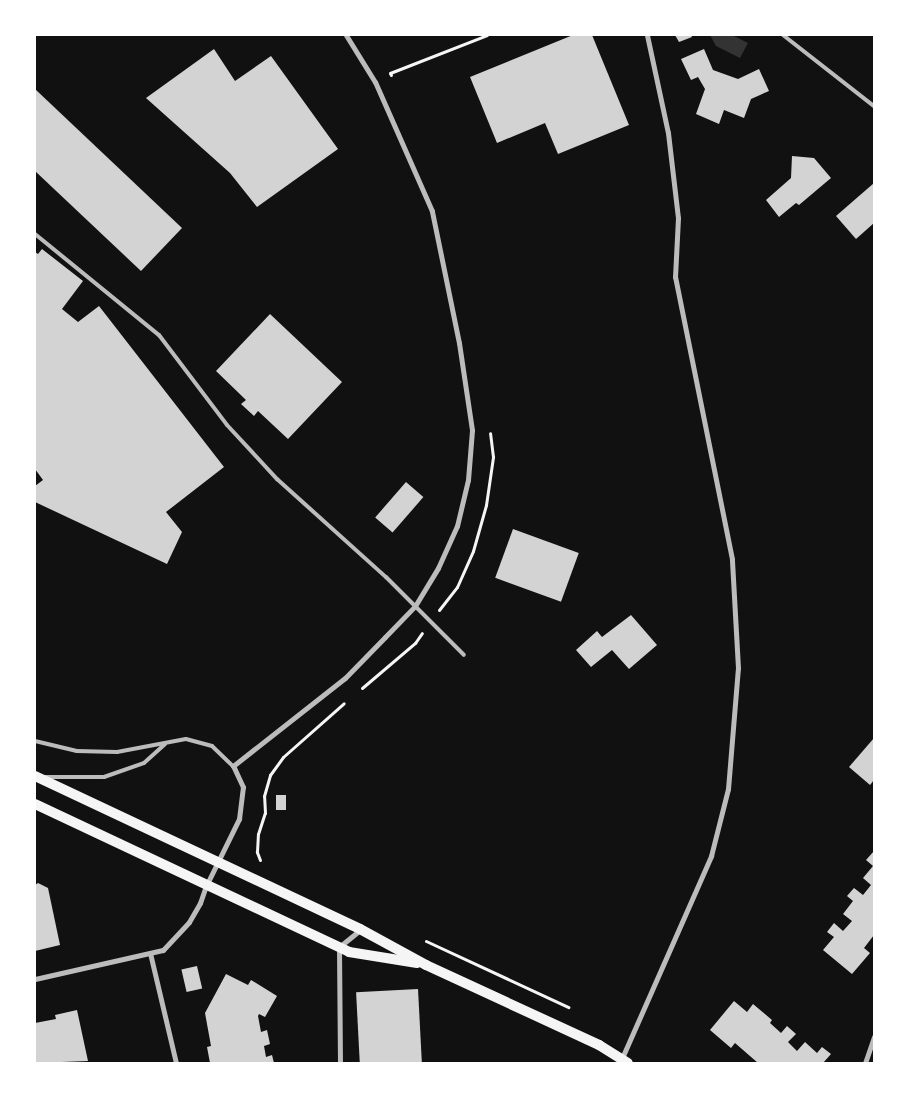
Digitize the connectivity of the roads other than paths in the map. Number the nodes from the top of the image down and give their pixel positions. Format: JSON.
{"nodes":[{"id":1,"x":346,"y":35,"type":"edge"},
{"id":2,"x":647,"y":35,"type":"edge"},
{"id":3,"x":783,"y":35,"type":"edge"},
{"id":4,"x":874,"y":106,"type":"edge"},
{"id":5,"x":35,"y":234,"type":"edge"},
{"id":6,"x":415,"y":606,"type":"junction"},
{"id":7,"x":464,"y":655,"type":"dead end"},
{"id":8,"x":35,"y":741,"type":"edge"},
{"id":9,"x":167,"y":742,"type":"junction"},
{"id":10,"x":233,"y":766,"type":"junction"},
{"id":11,"x":37,"y":776,"type":"edge"},
{"id":12,"x":35,"y":804,"type":"edge"},
{"id":13,"x":218,"y":863,"type":"junction"},
{"id":14,"x":206,"y":886,"type":"junction"},
{"id":15,"x":360,"y":929,"type":"junction"},
{"id":16,"x":339,"y":947,"type":"junction"},
{"id":17,"x":150,"y":953,"type":"junction"},
{"id":18,"x":426,"y":965,"type":"junction"},
{"id":19,"x":35,"y":980,"type":"edge"},
{"id":20,"x":874,"y":1037,"type":"edge"},
{"id":21,"x":625,"y":1060,"type":"edge"},
{"id":22,"x":176,"y":1063,"type":"edge"},
{"id":23,"x":340,"y":1063,"type":"edge"},
{"id":24,"x":865,"y":1063,"type":"edge"}],
"edges":[{"from":1,"to":6,"type":"street"},
{"from":2,"to":21,"type":"street"},
{"from":3,"to":4,"type":"lane"},
{"from":5,"to":6,"type":"lane"},
{"from":6,"to":7,"type":"lane"},
{"from":6,"to":10,"type":"street"},
{"from":8,"to":9,"type":"lane"},
{"from":9,"to":10,"type":"lane"},
{"from":9,"to":11,"type":"lane"},
{"from":10,"to":13,"type":"street"},
{"from":11,"to":13,"type":"main road"},
{"from":12,"to":14,"type":"main road"},
{"from":13,"to":14,"type":"street"},
{"from":13,"to":15,"type":"main road"},
{"from":14,"to":16,"type":"main road"},
{"from":14,"to":17,"type":"street"},
{"from":15,"to":16,"type":"street"},
{"from":15,"to":18,"type":"main road"},
{"from":16,"to":18,"type":"main road"},
{"from":16,"to":23,"type":"street"},
{"from":17,"to":19,"type":"street"},
{"from":17,"to":22,"type":"street"},
{"from":18,"to":21,"type":"main road"},
{"from":20,"to":24,"type":"street"}]}
